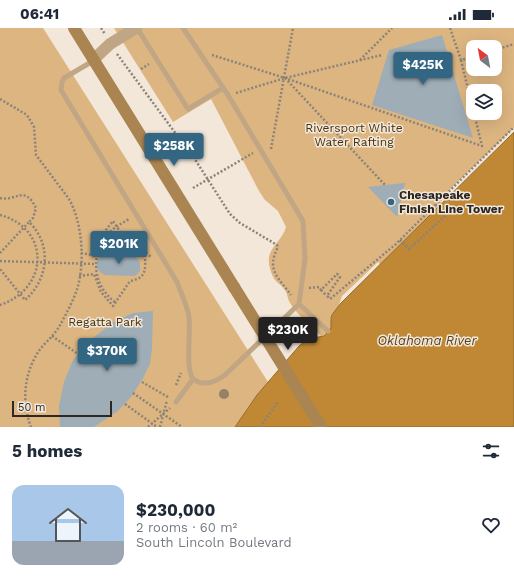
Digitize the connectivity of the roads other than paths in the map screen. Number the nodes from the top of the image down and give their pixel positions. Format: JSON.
{"nodes":[{"id":1,"x":74,"y":28,"type":"edge"},
{"id":2,"x":136,"y":28,"type":"edge"},
{"id":3,"x":183,"y":28,"type":"edge"},
{"id":4,"x":94,"y":60,"type":"junction"},
{"id":5,"x":223,"y":88,"type":"junction"},
{"id":6,"x":299,"y":304,"type":"junction"},
{"id":7,"x":328,"y":332,"type":"dead end"},
{"id":8,"x":193,"y":379,"type":"junction"},
{"id":9,"x":176,"y":402,"type":"road end"},
{"id":10,"x":321,"y":427,"type":"edge"}],
"edges":[{"from":1,"to":4,"type":"main road"},
{"from":2,"to":4,"type":"street"},
{"from":2,"to":5,"type":"lane"},
{"from":3,"to":5,"type":"lane"},
{"from":4,"to":8,"type":"lane"},
{"from":4,"to":10,"type":"main road","bridge":true},
{"from":5,"to":6,"type":"lane"},
{"from":6,"to":7,"type":"lane"},
{"from":6,"to":8,"type":"lane"},
{"from":8,"to":9,"type":"lane"}]}
